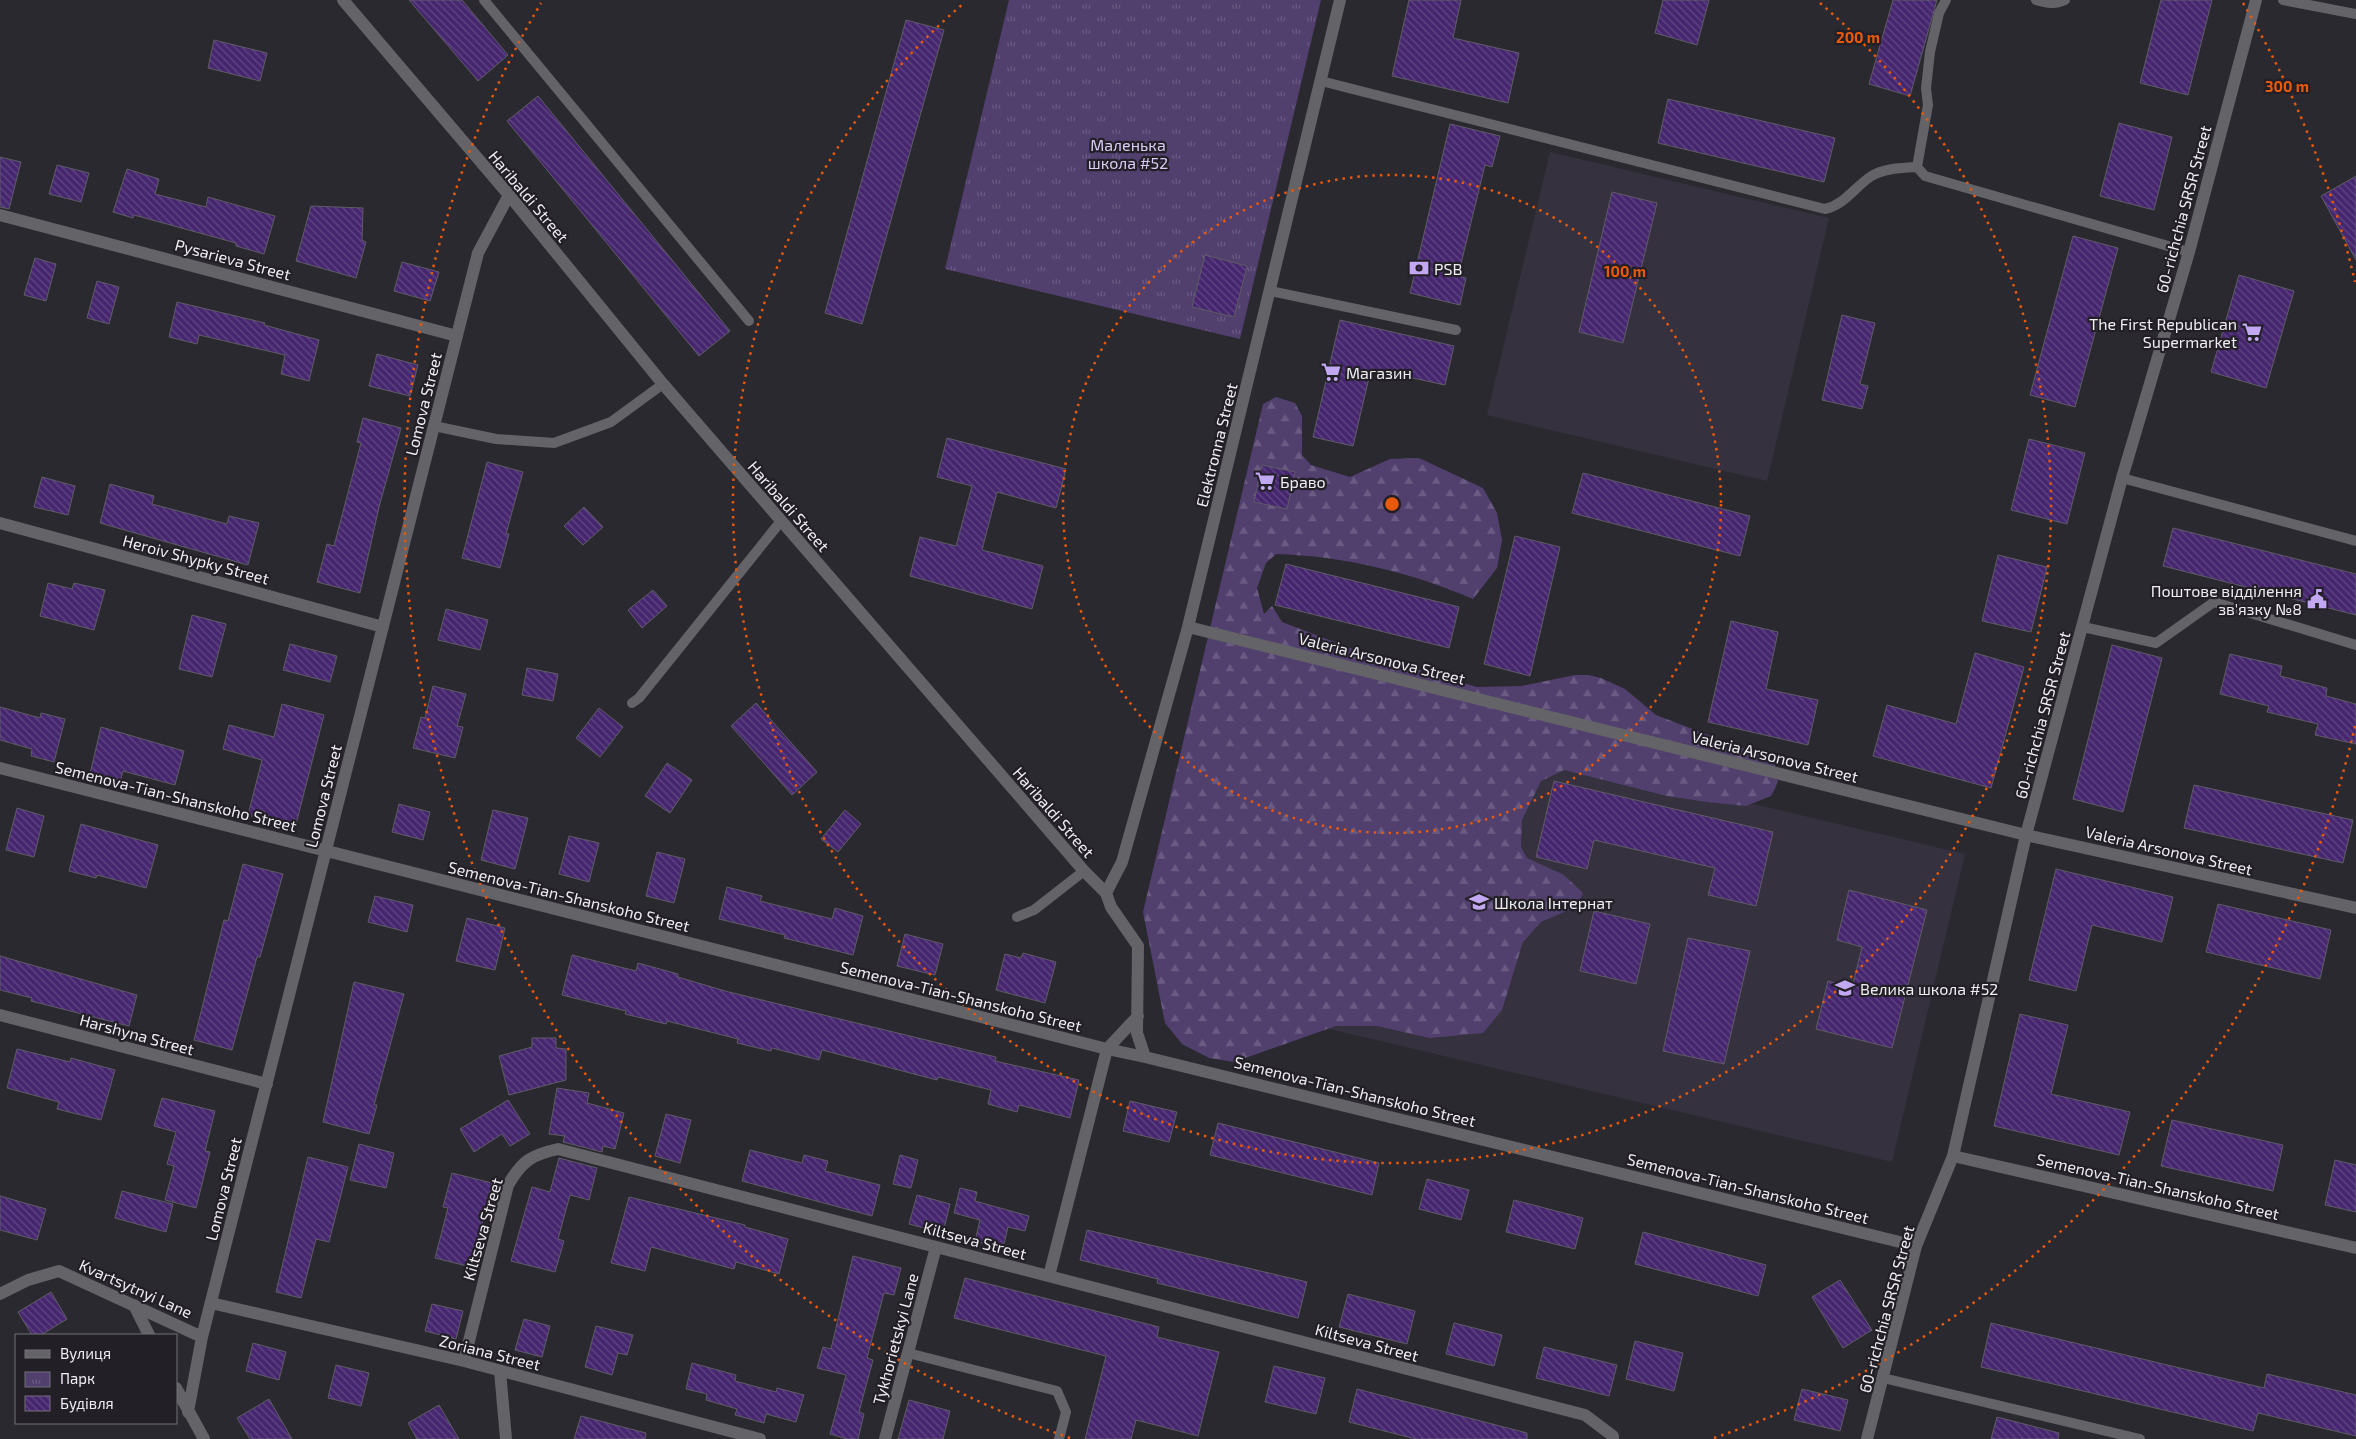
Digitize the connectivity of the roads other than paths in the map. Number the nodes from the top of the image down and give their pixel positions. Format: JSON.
{"nodes":[{"id":1,"x":343,"y":0,"type":"edge"},
{"id":2,"x":484,"y":0,"type":"edge"},
{"id":3,"x":1340,"y":0,"type":"edge"},
{"id":4,"x":1946,"y":0,"type":"edge"},
{"id":5,"x":2036,"y":0,"type":"edge"},
{"id":6,"x":2065,"y":0,"type":"edge"},
{"id":7,"x":2256,"y":0,"type":"edge"},
{"id":8,"x":2283,"y":0,"type":"edge"},
{"id":9,"x":2356,"y":14,"type":"edge"},
{"id":10,"x":1321,"y":81,"type":"junction"},
{"id":11,"x":1917,"y":167,"type":"junction"},
{"id":12,"x":508,"y":196,"type":"junction"},
{"id":13,"x":0,"y":214,"type":"edge"},
{"id":14,"x":2189,"y":252,"type":"junction"},
{"id":15,"x":1270,"y":291,"type":"junction"},
{"id":16,"x":749,"y":321,"type":"dead end"},
{"id":17,"x":1456,"y":330,"type":"dead end"},
{"id":18,"x":457,"y":336,"type":"junction"},
{"id":19,"x":663,"y":384,"type":"junction"},
{"id":20,"x":434,"y":426,"type":"junction"},
{"id":21,"x":2122,"y":478,"type":"junction"},
{"id":22,"x":781,"y":521,"type":"junction"},
{"id":23,"x":0,"y":524,"type":"edge"},
{"id":24,"x":2356,"y":541,"type":"edge"},
{"id":25,"x":383,"y":627,"type":"junction"},
{"id":26,"x":1188,"y":627,"type":"junction"},
{"id":27,"x":2083,"y":627,"type":"junction"},
{"id":28,"x":2356,"y":645,"type":"edge"},
{"id":29,"x":632,"y":703,"type":"dead end"},
{"id":30,"x":0,"y":768,"type":"edge"},
{"id":31,"x":2026,"y":835,"type":"junction"},
{"id":32,"x":326,"y":852,"type":"junction"},
{"id":33,"x":1084,"y":871,"type":"junction"},
{"id":34,"x":1106,"y":893,"type":"junction"},
{"id":35,"x":2356,"y":908,"type":"edge"},
{"id":36,"x":1017,"y":917,"type":"dead end"},
{"id":37,"x":0,"y":1015,"type":"edge"},
{"id":38,"x":1138,"y":1016,"type":"junction"},
{"id":39,"x":1107,"y":1050,"type":"junction"},
{"id":40,"x":1145,"y":1057,"type":"junction"},
{"id":41,"x":267,"y":1084,"type":"junction"},
{"id":42,"x":1953,"y":1156,"type":"junction"},
{"id":43,"x":1916,"y":1246,"type":"junction"},
{"id":44,"x":936,"y":1247,"type":"junction"},
{"id":45,"x":2356,"y":1248,"type":"edge"},
{"id":46,"x":1049,"y":1276,"type":"junction"},
{"id":47,"x":0,"y":1294,"type":"edge"},
{"id":48,"x":211,"y":1303,"type":"junction"},
{"id":49,"x":134,"y":1305,"type":"junction"},
{"id":50,"x":148,"y":1334,"type":"edge"},
{"id":51,"x":202,"y":1336,"type":"junction"},
{"id":52,"x":908,"y":1353,"type":"junction"},
{"id":53,"x":464,"y":1361,"type":"junction"},
{"id":54,"x":500,"y":1371,"type":"junction"},
{"id":55,"x":1883,"y":1378,"type":"junction"},
{"id":56,"x":178,"y":1392,"type":"edge"},
{"id":57,"x":188,"y":1412,"type":"junction"},
{"id":58,"x":204,"y":1439,"type":"edge"},
{"id":59,"x":506,"y":1439,"type":"edge"},
{"id":60,"x":760,"y":1439,"type":"edge"},
{"id":61,"x":885,"y":1439,"type":"edge"},
{"id":62,"x":1059,"y":1439,"type":"edge"},
{"id":63,"x":1613,"y":1439,"type":"edge"},
{"id":64,"x":1867,"y":1439,"type":"edge"},
{"id":65,"x":2140,"y":1439,"type":"edge"}],
"edges":[{"from":1,"to":12,"type":"street","name":"Haribaldi Street"},
{"from":2,"to":16,"type":"lane"},
{"from":3,"to":10,"type":"street","name":"Elektronna Street"},
{"from":4,"to":11,"type":"lane"},
{"from":5,"to":6,"type":"lane"},
{"from":7,"to":14,"type":"street","name":"60-richchia SRSR Street"},
{"from":8,"to":9,"type":"lane"},
{"from":10,"to":11,"type":"lane"},
{"from":10,"to":15,"type":"street","name":"Elektronna Street"},
{"from":11,"to":14,"type":"lane"},
{"from":12,"to":18,"type":"street","name":"Lomova Street"},
{"from":12,"to":19,"type":"street","name":"Haribaldi Street"},
{"from":13,"to":18,"type":"street","name":"Pysarieva Street"},
{"from":14,"to":21,"type":"street","name":"60-richchia SRSR Street"},
{"from":15,"to":17,"type":"lane"},
{"from":15,"to":26,"type":"street","name":"Elektronna Street"},
{"from":18,"to":20,"type":"street","name":"Lomova Street"},
{"from":19,"to":20,"type":"lane"},
{"from":19,"to":22,"type":"street","name":"Haribaldi Street"},
{"from":20,"to":25,"type":"street","name":"Lomova Street"},
{"from":21,"to":24,"type":"lane"},
{"from":21,"to":27,"type":"street","name":"60-richchia SRSR Street"},
{"from":22,"to":29,"type":"lane"},
{"from":22,"to":33,"type":"street","name":"Haribaldi Street"},
{"from":23,"to":25,"type":"street","name":"Heroiv Shypky Street"},
{"from":25,"to":32,"type":"street","name":"Lomova Street"},
{"from":26,"to":31,"type":"street","name":"Valeria Arsonova Street"},
{"from":26,"to":34,"type":"street","name":"Elektronna Street"},
{"from":27,"to":28,"type":"lane"},
{"from":27,"to":31,"type":"street","name":"60-richchia SRSR Street"},
{"from":30,"to":32,"type":"street","name":"Semenova-Tian-Shanskoho Street"},
{"from":31,"to":35,"type":"street","name":"Valeria Arsonova Street"},
{"from":31,"to":42,"type":"street","name":"60-richchia SRSR Street"},
{"from":32,"to":39,"type":"street","name":"Semenova-Tian-Shanskoho Street"},
{"from":32,"to":41,"type":"street","name":"Lomova Street"},
{"from":33,"to":34,"type":"street","name":"Haribaldi Street"},
{"from":33,"to":36,"type":"lane"},
{"from":34,"to":38,"type":"street","name":"Haribaldi Street"},
{"from":37,"to":41,"type":"street","name":"Harshyna Street"},
{"from":38,"to":39,"type":"street"},
{"from":38,"to":40,"type":"street","name":"Haribaldi Street"},
{"from":39,"to":40,"type":"street","name":"Semenova-Tian-Shanskoho Street"},
{"from":39,"to":46,"type":"street"},
{"from":40,"to":43,"type":"street","name":"Semenova-Tian-Shanskoho Street"},
{"from":41,"to":48,"type":"street","name":"Lomova Street"},
{"from":42,"to":43,"type":"street","name":"60-richchia SRSR Street"},
{"from":42,"to":45,"type":"street","name":"Semenova-Tian-Shanskoho Street"},
{"from":43,"to":55,"type":"street","name":"60-richchia SRSR Street"},
{"from":44,"to":46,"type":"street","name":"Kiltseva Street"},
{"from":44,"to":52,"type":"street","name":"Tykhorietskyi Lane"},
{"from":44,"to":53,"type":"street","name":"Kiltseva Street"},
{"from":46,"to":63,"type":"street","name":"Kiltseva Street"},
{"from":47,"to":49,"type":"street","name":"Kvartsytnyi Lane"},
{"from":48,"to":51,"type":"street","name":"Lomova Street"},
{"from":48,"to":53,"type":"street","name":"Zoriana Street"},
{"from":49,"to":50,"type":"street"},
{"from":49,"to":51,"type":"street","name":"Kvartsytnyi Lane"},
{"from":51,"to":57,"type":"street","name":"Lomova Street"},
{"from":52,"to":61,"type":"street","name":"Tykhorietskyi Lane"},
{"from":52,"to":62,"type":"lane"},
{"from":53,"to":54,"type":"street","name":"Zoriana Street"},
{"from":54,"to":59,"type":"street"},
{"from":54,"to":60,"type":"street","name":"Zoriana Street"},
{"from":55,"to":64,"type":"street","name":"60-richchia SRSR Street"},
{"from":55,"to":65,"type":"lane"},
{"from":56,"to":57,"type":"street"},
{"from":57,"to":58,"type":"street"}]}
